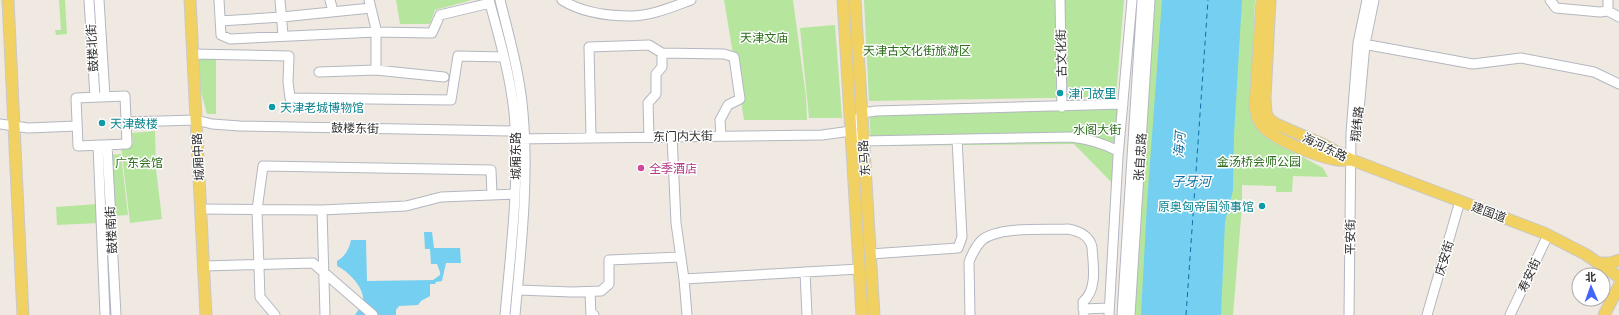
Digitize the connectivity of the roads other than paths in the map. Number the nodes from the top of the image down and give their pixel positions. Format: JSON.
{"nodes":[{"id":1,"x":8,"y":0,"type":"edge"},
{"id":2,"x":89,"y":0,"type":"edge"},
{"id":3,"x":99,"y":0,"type":"edge"},
{"id":4,"x":190,"y":0,"type":"edge"},
{"id":5,"x":219,"y":0,"type":"edge"},
{"id":6,"x":280,"y":0,"type":"edge"},
{"id":7,"x":330,"y":0,"type":"edge"},
{"id":8,"x":500,"y":0,"type":"edge"},
{"id":9,"x":562,"y":0,"type":"edge"},
{"id":10,"x":691,"y":0,"type":"edge"},
{"id":11,"x":843,"y":0,"type":"edge"},
{"id":12,"x":855,"y":0,"type":"edge"},
{"id":13,"x":1060,"y":0,"type":"edge"},
{"id":14,"x":1132,"y":0,"type":"edge"},
{"id":15,"x":1142,"y":0,"type":"edge"},
{"id":16,"x":1150,"y":0,"type":"edge"},
{"id":17,"x":1262,"y":0,"type":"edge"},
{"id":18,"x":1270,"y":0,"type":"edge"},
{"id":19,"x":1367,"y":0,"type":"edge"},
{"id":20,"x":1374,"y":0,"type":"edge"},
{"id":21,"x":1550,"y":0,"type":"edge"},
{"id":22,"x":1608,"y":0,"type":"edge"},
{"id":23,"x":490,"y":1,"type":"edge"},
{"id":24,"x":370,"y":4,"type":"edge"},
{"id":25,"x":333,"y":11,"type":"junction"},
{"id":26,"x":1608,"y":12,"type":"junction"},
{"id":27,"x":282,"y":17,"type":"junction"},
{"id":28,"x":1619,"y":17,"type":"edge"},
{"id":29,"x":220,"y":21,"type":"junction"},
{"id":30,"x":376,"y":32,"type":"junction"},
{"id":31,"x":283,"y":35,"type":"junction"},
{"id":32,"x":1361,"y":44,"type":"junction"},
{"id":33,"x":662,"y":53,"type":"junction"},
{"id":34,"x":192,"y":54,"type":"junction"},
{"id":35,"x":504,"y":57,"type":"junction"},
{"id":36,"x":376,"y":70,"type":"junction"},
{"id":37,"x":319,"y":72,"type":"dead end"},
{"id":38,"x":444,"y":78,"type":"dead end"},
{"id":39,"x":1619,"y":84,"type":"edge"},
{"id":40,"x":105,"y":96,"type":"junction"},
{"id":41,"x":95,"y":97,"type":"junction"},
{"id":42,"x":1123,"y":104,"type":"junction"},
{"id":43,"x":1062,"y":107,"type":"junction"},
{"id":44,"x":862,"y":113,"type":"junction"},
{"id":45,"x":196,"y":120,"type":"junction"},
{"id":46,"x":126,"y":122,"type":"junction"},
{"id":47,"x":0,"y":124,"type":"edge"},
{"id":48,"x":13,"y":125,"type":"junction"},
{"id":49,"x":77,"y":126,"type":"junction"},
{"id":50,"x":851,"y":131,"type":"junction"},
{"id":51,"x":515,"y":135,"type":"junction"},
{"id":52,"x":672,"y":136,"type":"junction"},
{"id":53,"x":722,"y":136,"type":"junction"},
{"id":54,"x":591,"y":137,"type":"junction"},
{"id":55,"x":649,"y":137,"type":"junction"},
{"id":56,"x":525,"y":139,"type":"junction"},
{"id":57,"x":957,"y":139,"type":"junction"},
{"id":58,"x":863,"y":141,"type":"junction"},
{"id":59,"x":102,"y":145,"type":"junction"},
{"id":60,"x":1118,"y":151,"type":"junction"},
{"id":61,"x":1352,"y":160,"type":"junction"},
{"id":62,"x":515,"y":194,"type":"junction"},
{"id":63,"x":492,"y":195,"type":"junction"},
{"id":64,"x":1460,"y":201,"type":"junction"},
{"id":65,"x":201,"y":210,"type":"junction"},
{"id":66,"x":257,"y":210,"type":"junction"},
{"id":67,"x":322,"y":210,"type":"junction"},
{"id":68,"x":1548,"y":235,"type":"junction"},
{"id":69,"x":870,"y":254,"type":"junction"},
{"id":70,"x":681,"y":257,"type":"junction"},
{"id":71,"x":1619,"y":260,"type":"edge"},
{"id":72,"x":258,"y":264,"type":"junction"},
{"id":73,"x":1601,"y":264,"type":"junction"},
{"id":74,"x":204,"y":266,"type":"junction"},
{"id":75,"x":859,"y":269,"type":"junction"},
{"id":76,"x":323,"y":272,"type":"junction"},
{"id":77,"x":805,"y":272,"type":"junction"},
{"id":78,"x":1619,"y":277,"type":"edge"},
{"id":79,"x":684,"y":279,"type":"junction"},
{"id":80,"x":1619,"y":286,"type":"edge"},
{"id":81,"x":518,"y":290,"type":"junction"},
{"id":82,"x":590,"y":292,"type":"junction"},
{"id":83,"x":1083,"y":312,"type":"edge"},
{"id":84,"x":1109,"y":312,"type":"edge"},
{"id":85,"x":22,"y":315,"type":"edge"},
{"id":86,"x":105,"y":315,"type":"edge"},
{"id":87,"x":116,"y":315,"type":"edge"},
{"id":88,"x":206,"y":315,"type":"edge"},
{"id":89,"x":275,"y":315,"type":"edge"},
{"id":90,"x":325,"y":315,"type":"edge"},
{"id":91,"x":373,"y":315,"type":"edge"},
{"id":92,"x":505,"y":315,"type":"edge"},
{"id":93,"x":515,"y":315,"type":"edge"},
{"id":94,"x":594,"y":315,"type":"edge"},
{"id":95,"x":687,"y":315,"type":"edge"},
{"id":96,"x":807,"y":315,"type":"edge"},
{"id":97,"x":862,"y":315,"type":"edge"},
{"id":98,"x":874,"y":315,"type":"edge"},
{"id":99,"x":970,"y":315,"type":"edge"},
{"id":100,"x":1122,"y":315,"type":"edge"},
{"id":101,"x":1130,"y":315,"type":"edge"},
{"id":102,"x":1349,"y":315,"type":"edge"},
{"id":103,"x":1426,"y":315,"type":"edge"},
{"id":104,"x":1510,"y":315,"type":"edge"},
{"id":105,"x":1604,"y":315,"type":"edge"}],
"edges":[{"from":1,"to":48,"type":"main road"},
{"from":2,"to":41,"type":"street","name":"鼓楼北街"},
{"from":3,"to":40,"type":"street","name":"鼓楼北街"},
{"from":4,"to":34,"type":"main road","name":"城厢中路"},
{"from":5,"to":29,"type":"street"},
{"from":6,"to":27,"type":"street"},
{"from":7,"to":25,"type":"street"},
{"from":8,"to":56,"type":"street","name":"城厢东路"},
{"from":9,"to":10,"type":"street"},
{"from":11,"to":50,"type":"main road","name":"东马路"},
{"from":12,"to":44,"type":"main road","name":"东马路"},
{"from":13,"to":43,"type":"street","name":"古文化街"},
{"from":14,"to":42,"type":"street"},
{"from":15,"to":100,"type":"street","name":"张自忠路"},
{"from":16,"to":101,"type":"street","name":"张自忠路"},
{"from":17,"to":61,"type":"main road","name":"海河东路"},
{"from":18,"to":61,"type":"main road","name":"海河东路"},
{"from":19,"to":32,"type":"street","name":"翔纬路"},
{"from":20,"to":32,"type":"street","name":"翔纬路"},
{"from":21,"to":26,"type":"street"},
{"from":22,"to":26,"type":"street"},
{"from":23,"to":30,"type":"street"},
{"from":23,"to":35,"type":"street","name":"城厢东路"},
{"from":24,"to":25,"type":"street"},
{"from":24,"to":30,"type":"street"},
{"from":25,"to":27,"type":"street"},
{"from":26,"to":28,"type":"street"},
{"from":27,"to":29,"type":"street"},
{"from":27,"to":31,"type":"street"},
{"from":29,"to":31,"type":"street"},
{"from":30,"to":31,"type":"street"},
{"from":30,"to":36,"type":"street"},
{"from":32,"to":39,"type":"street"},
{"from":32,"to":61,"type":"street","name":"翔纬路"},
{"from":33,"to":53,"type":"street"},
{"from":33,"to":54,"type":"street"},
{"from":33,"to":55,"type":"street"},
{"from":34,"to":35,"type":"street"},
{"from":34,"to":45,"type":"main road","name":"城厢中路"},
{"from":35,"to":51,"type":"street","name":"城厢东路"},
{"from":36,"to":37,"type":"street"},
{"from":36,"to":38,"type":"street"},
{"from":40,"to":41,"type":"street"},
{"from":40,"to":46,"type":"street"},
{"from":41,"to":49,"type":"street"},
{"from":42,"to":43,"type":"street"},
{"from":42,"to":60,"type":"street"},
{"from":43,"to":44,"type":"street"},
{"from":44,"to":50,"type":"street"},
{"from":44,"to":58,"type":"main road","name":"东马路"},
{"from":45,"to":46,"type":"street","name":"鼓楼东街"},
{"from":45,"to":51,"type":"street","name":"鼓楼东街"},
{"from":45,"to":65,"type":"main road","name":"城厢中路"},
{"from":46,"to":59,"type":"street"},
{"from":47,"to":48,"type":"street"},
{"from":48,"to":49,"type":"street"},
{"from":48,"to":85,"type":"main road"},
{"from":49,"to":59,"type":"street"},
{"from":50,"to":53,"type":"street","name":"东门内大街"},
{"from":50,"to":58,"type":"street"},
{"from":50,"to":75,"type":"main road","name":"东马路"},
{"from":51,"to":56,"type":"street","name":"东门内大街"},
{"from":51,"to":62,"type":"street","name":"城厢东路"},
{"from":52,"to":53,"type":"street","name":"东门内大街"},
{"from":52,"to":55,"type":"street","name":"东门内大街"},
{"from":52,"to":70,"type":"street"},
{"from":54,"to":55,"type":"street","name":"东门内大街"},
{"from":54,"to":56,"type":"street","name":"东门内大街"},
{"from":56,"to":81,"type":"street","name":"城厢东路"},
{"from":57,"to":58,"type":"street"},
{"from":57,"to":60,"type":"street"},
{"from":57,"to":69,"type":"street"},
{"from":58,"to":69,"type":"main road","name":"东马路"},
{"from":59,"to":86,"type":"street","name":"鼓楼南街"},
{"from":59,"to":87,"type":"street","name":"鼓楼南街"},
{"from":60,"to":84,"type":"street"},
{"from":61,"to":64,"type":"main road","name":"建国道"},
{"from":61,"to":102,"type":"street","name":"平安街"},
{"from":62,"to":63,"type":"street"},
{"from":62,"to":92,"type":"street","name":"城厢东路"},
{"from":63,"to":66,"type":"street"},
{"from":63,"to":67,"type":"street"},
{"from":64,"to":68,"type":"main road","name":"建国道"},
{"from":64,"to":103,"type":"street","name":"庆安街"},
{"from":65,"to":66,"type":"street"},
{"from":65,"to":74,"type":"main road","name":"城厢中路"},
{"from":66,"to":67,"type":"street"},
{"from":66,"to":72,"type":"street"},
{"from":67,"to":76,"type":"street"},
{"from":68,"to":73,"type":"main road","name":"建国道"},
{"from":68,"to":104,"type":"street","name":"寿安街"},
{"from":69,"to":98,"type":"main road","name":"东马路"},
{"from":70,"to":79,"type":"street"},
{"from":70,"to":82,"type":"street"},
{"from":71,"to":73,"type":"main road"},
{"from":72,"to":74,"type":"street"},
{"from":72,"to":76,"type":"street"},
{"from":72,"to":89,"type":"street"},
{"from":73,"to":78,"type":"main road","name":"建国道"},
{"from":74,"to":88,"type":"main road","name":"城厢中路"},
{"from":75,"to":77,"type":"street"},
{"from":75,"to":97,"type":"main road","name":"东马路"},
{"from":76,"to":90,"type":"street"},
{"from":76,"to":91,"type":"street"},
{"from":77,"to":79,"type":"street"},
{"from":77,"to":96,"type":"street"},
{"from":79,"to":95,"type":"street"},
{"from":80,"to":105,"type":"main road"},
{"from":81,"to":82,"type":"street"},
{"from":81,"to":93,"type":"street","name":"城厢东路"},
{"from":82,"to":94,"type":"street"},
{"from":83,"to":84,"type":"street"},
{"from":83,"to":99,"type":"street"}]}
